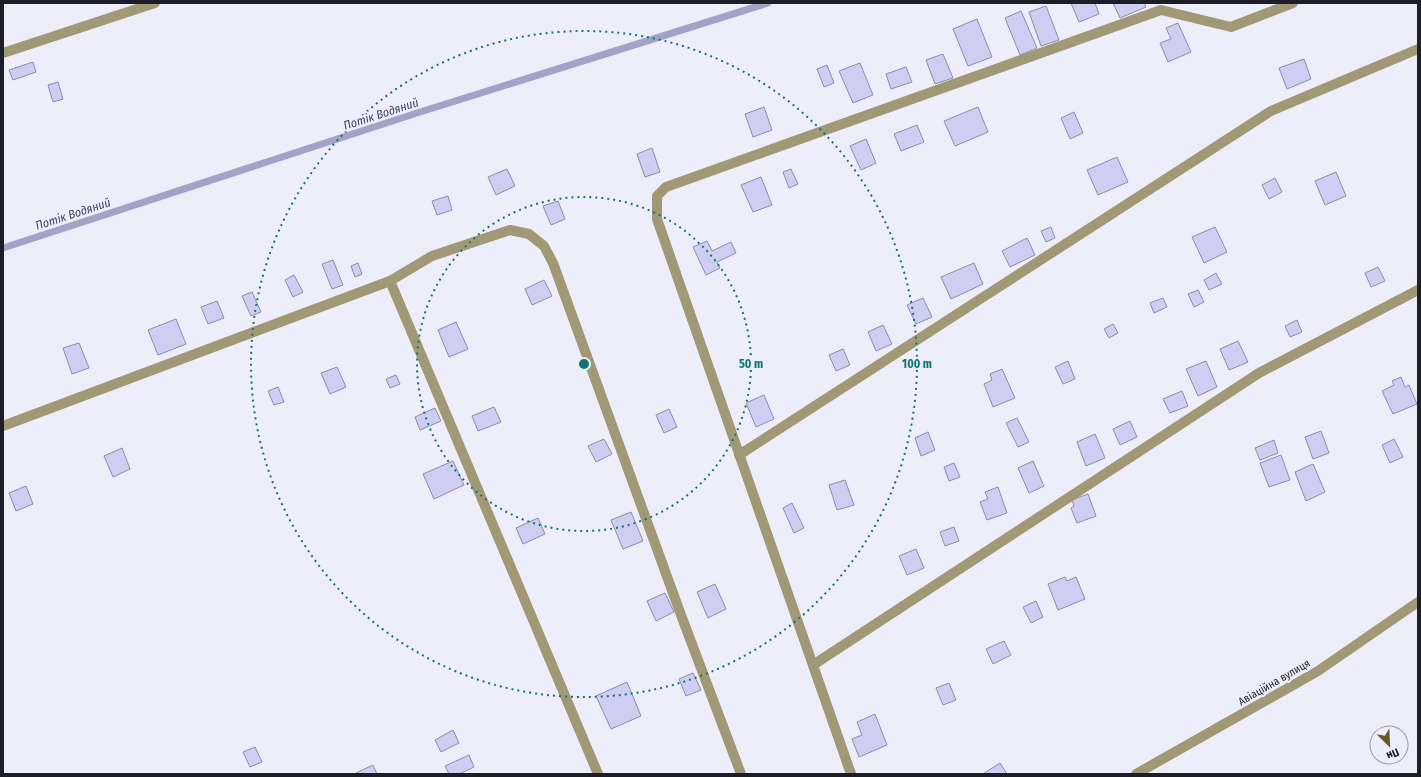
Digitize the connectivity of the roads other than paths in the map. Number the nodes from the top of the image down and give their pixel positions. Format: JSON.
{"nodes":[{"id":1,"x":154,"y":3,"type":"edge"},
{"id":2,"x":1293,"y":3,"type":"edge"},
{"id":3,"x":1418,"y":49,"type":"edge"},
{"id":4,"x":3,"y":53,"type":"edge"},
{"id":5,"x":390,"y":281,"type":"junction"},
{"id":6,"x":1418,"y":290,"type":"edge"},
{"id":7,"x":3,"y":426,"type":"edge"},
{"id":8,"x":739,"y":455,"type":"junction"},
{"id":9,"x":1418,"y":602,"type":"edge"},
{"id":10,"x":813,"y":665,"type":"junction"},
{"id":11,"x":598,"y":774,"type":"edge"},
{"id":12,"x":741,"y":774,"type":"edge"},
{"id":13,"x":851,"y":774,"type":"edge"},
{"id":14,"x":1136,"y":774,"type":"edge"}],
"edges":[{"from":1,"to":4,"type":"street"},
{"from":2,"to":8,"type":"street"},
{"from":3,"to":8,"type":"street"},
{"from":5,"to":7,"type":"street"},
{"from":5,"to":11,"type":"street"},
{"from":5,"to":12,"type":"street"},
{"from":6,"to":10,"type":"street"},
{"from":8,"to":10,"type":"street"},
{"from":9,"to":14,"type":"street","name":"Авіаційна вулиця"},
{"from":10,"to":13,"type":"street"}]}
